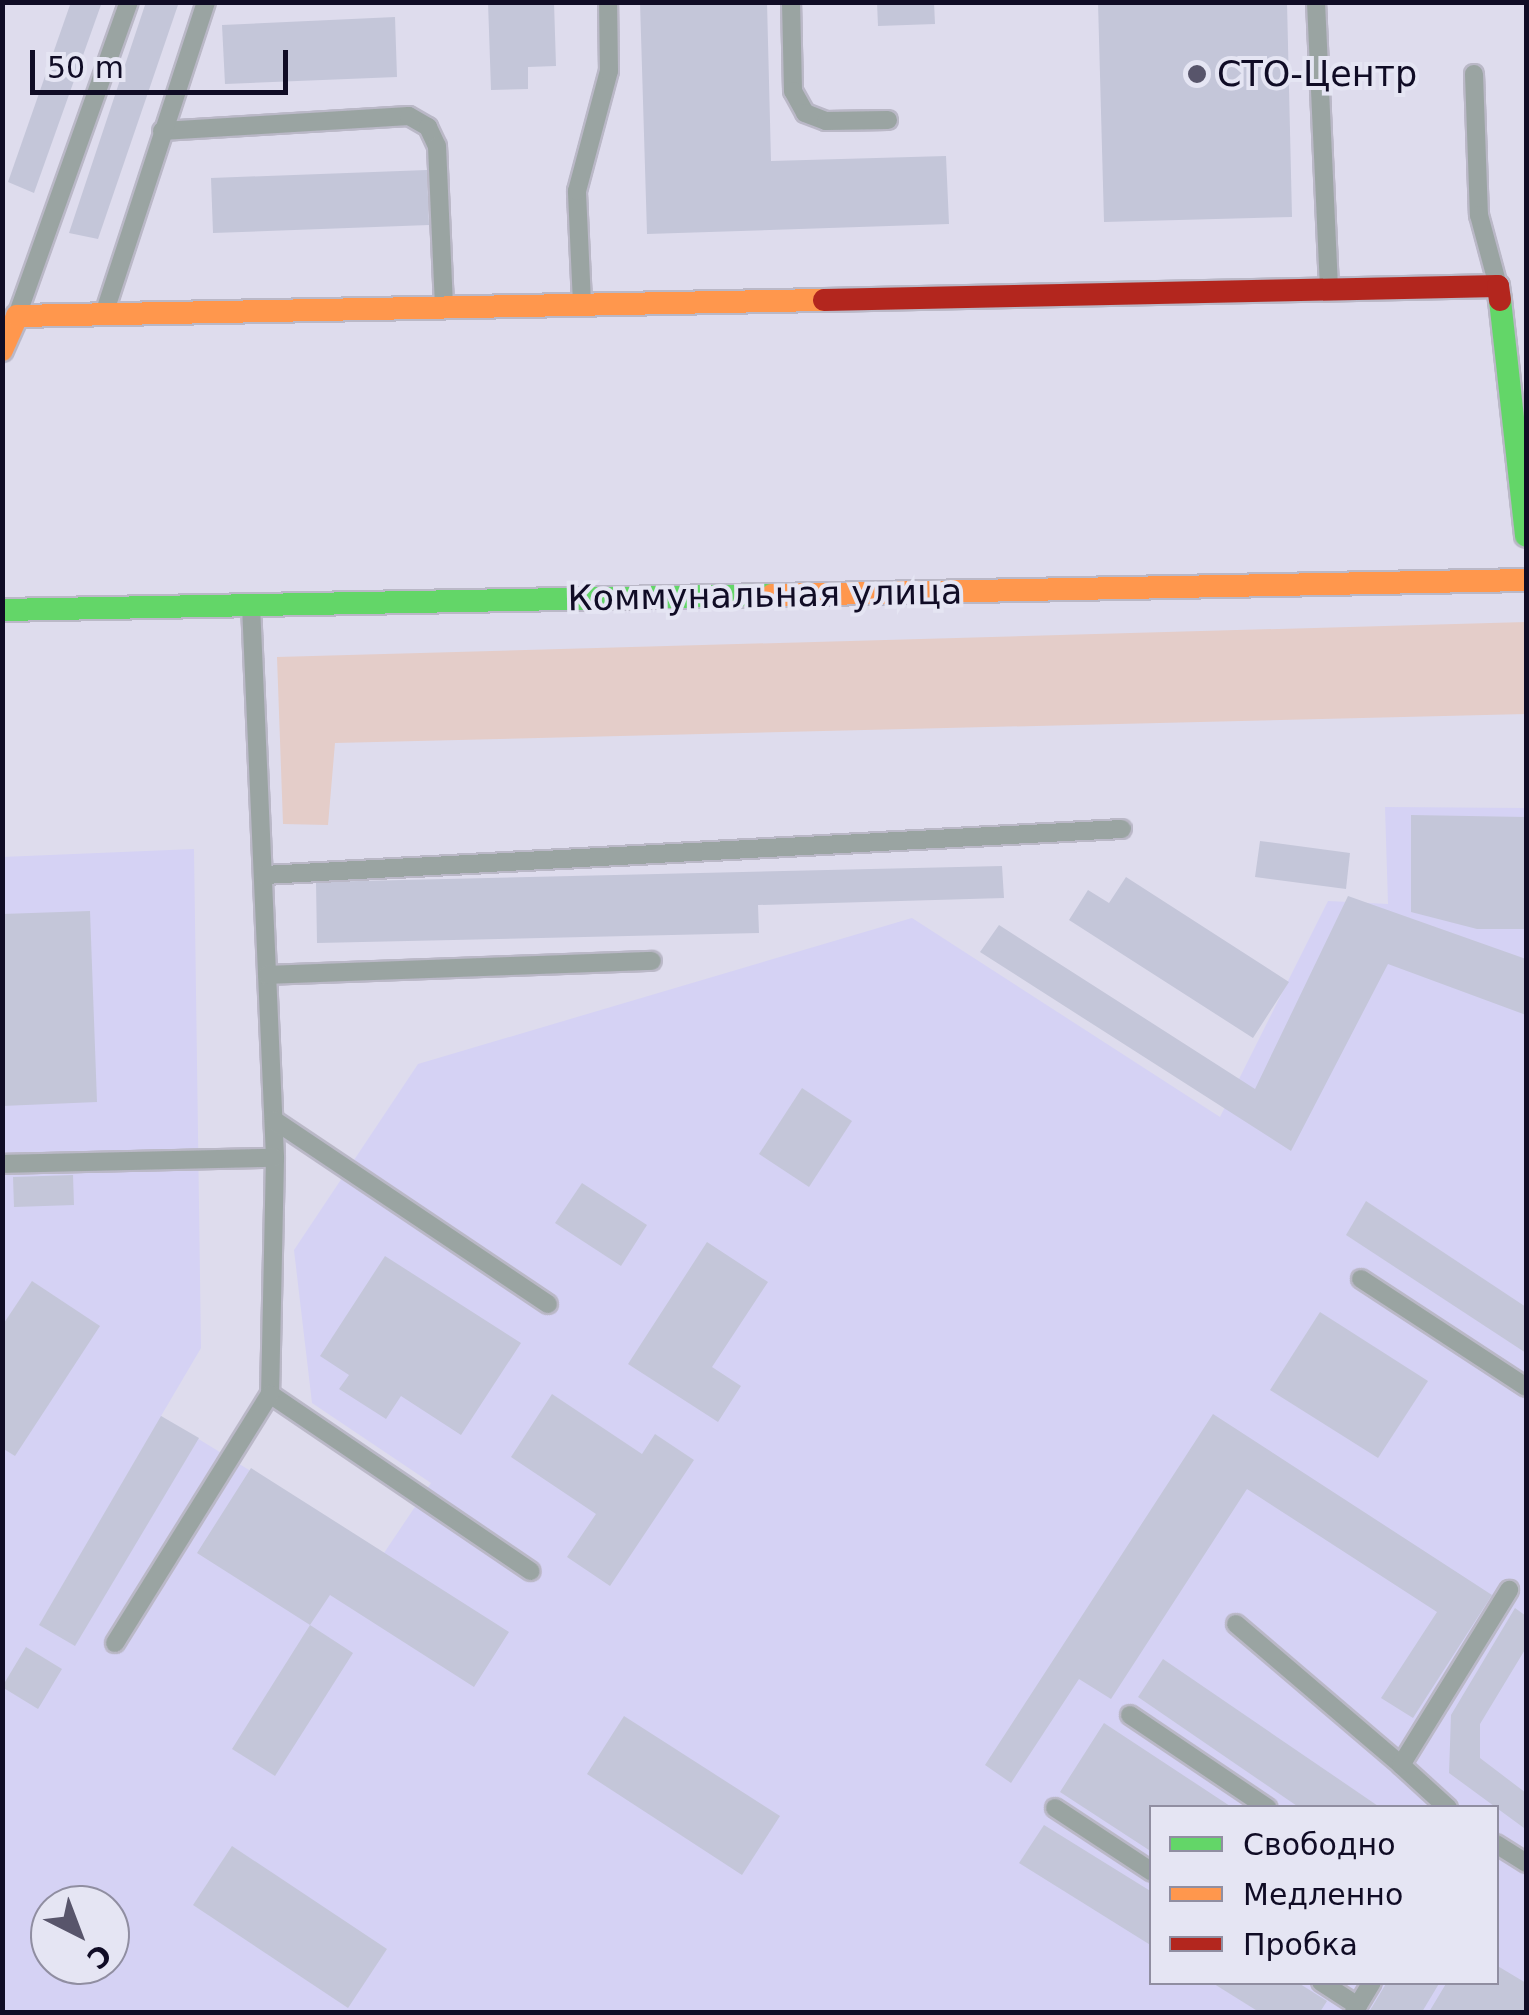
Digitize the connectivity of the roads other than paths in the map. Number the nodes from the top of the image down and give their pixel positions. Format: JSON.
{"nodes":[{"id":1,"x":129,"y":2,"type":"edge"},
{"id":2,"x":206,"y":2,"type":"edge"},
{"id":3,"x":608,"y":2,"type":"edge"},
{"id":4,"x":790,"y":2,"type":"edge"},
{"id":5,"x":1316,"y":2,"type":"edge"},
{"id":6,"x":1474,"y":74,"type":"dead end"},
{"id":7,"x":888,"y":120,"type":"dead end"},
{"id":8,"x":162,"y":131,"type":"junction"},
{"id":9,"x":1498,"y":286,"type":"junction"},
{"id":10,"x":1329,"y":290,"type":"junction"},
{"id":11,"x":582,"y":304,"type":"junction"},
{"id":12,"x":444,"y":307,"type":"junction"},
{"id":13,"x":104,"y":314,"type":"junction"},
{"id":14,"x":17,"y":316,"type":"junction"},
{"id":15,"x":2,"y":350,"type":"edge"},
{"id":16,"x":1526,"y":536,"type":"edge"},
{"id":17,"x":1526,"y":580,"type":"edge"},
{"id":18,"x":251,"y":605,"type":"junction"},
{"id":19,"x":2,"y":610,"type":"edge"},
{"id":20,"x":1122,"y":829,"type":"dead end"},
{"id":21,"x":264,"y":876,"type":"junction"},
{"id":22,"x":652,"y":961,"type":"dead end"},
{"id":23,"x":266,"y":975,"type":"junction"},
{"id":24,"x":274,"y":1120,"type":"junction"},
{"id":25,"x":275,"y":1158,"type":"junction"},
{"id":26,"x":2,"y":1164,"type":"edge"},
{"id":27,"x":1361,"y":1279,"type":"dead end"},
{"id":28,"x":548,"y":1304,"type":"dead end"},
{"id":29,"x":1526,"y":1387,"type":"edge"},
{"id":30,"x":270,"y":1394,"type":"junction"},
{"id":31,"x":530,"y":1571,"type":"dead end"},
{"id":32,"x":1509,"y":1590,"type":"dead end"},
{"id":33,"x":1236,"y":1624,"type":"dead end"},
{"id":34,"x":115,"y":1643,"type":"dead end"},
{"id":35,"x":1130,"y":1715,"type":"dead end"},
{"id":36,"x":1401,"y":1765,"type":"junction"},
{"id":37,"x":1264,"y":1805,"type":"edge"},
{"id":38,"x":1445,"y":1805,"type":"edge"},
{"id":39,"x":1055,"y":1808,"type":"dead end"},
{"id":40,"x":1499,"y":1846,"type":"edge"},
{"id":41,"x":1526,"y":1863,"type":"edge"},
{"id":42,"x":1149,"y":1870,"type":"edge"},
{"id":43,"x":1325,"y":1985,"type":"edge"},
{"id":44,"x":1370,"y":1985,"type":"edge"},
{"id":45,"x":1356,"y":2010,"type":"edge"}],
"edges":[{"from":1,"to":14,"type":"lane"},
{"from":2,"to":8,"type":"lane"},
{"from":3,"to":11,"type":"lane"},
{"from":4,"to":7,"type":"lane"},
{"from":5,"to":10,"type":"lane"},
{"from":6,"to":9,"type":"lane"},
{"from":8,"to":12,"type":"lane"},
{"from":8,"to":13,"type":"lane"},
{"from":9,"to":10,"type":"street"},
{"from":9,"to":16,"type":"street"},
{"from":10,"to":11,"type":"street"},
{"from":11,"to":12,"type":"street"},
{"from":12,"to":13,"type":"street"},
{"from":13,"to":14,"type":"street"},
{"from":14,"to":15,"type":"street"},
{"from":17,"to":18,"type":"street","name":"Коммунальная улица"},
{"from":18,"to":19,"type":"street","name":"Коммунальная улица"},
{"from":18,"to":21,"type":"lane"},
{"from":20,"to":21,"type":"lane"},
{"from":21,"to":23,"type":"lane"},
{"from":22,"to":23,"type":"lane"},
{"from":23,"to":24,"type":"lane"},
{"from":24,"to":25,"type":"lane"},
{"from":24,"to":28,"type":"lane"},
{"from":25,"to":26,"type":"lane"},
{"from":25,"to":30,"type":"lane"},
{"from":27,"to":29,"type":"lane"},
{"from":30,"to":31,"type":"lane"},
{"from":30,"to":34,"type":"lane"},
{"from":32,"to":36,"type":"lane"},
{"from":33,"to":36,"type":"lane"},
{"from":35,"to":37,"type":"lane"},
{"from":36,"to":38,"type":"lane"},
{"from":39,"to":42,"type":"lane"},
{"from":40,"to":41,"type":"lane"},
{"from":43,"to":45,"type":"lane"},
{"from":44,"to":45,"type":"lane"}]}
